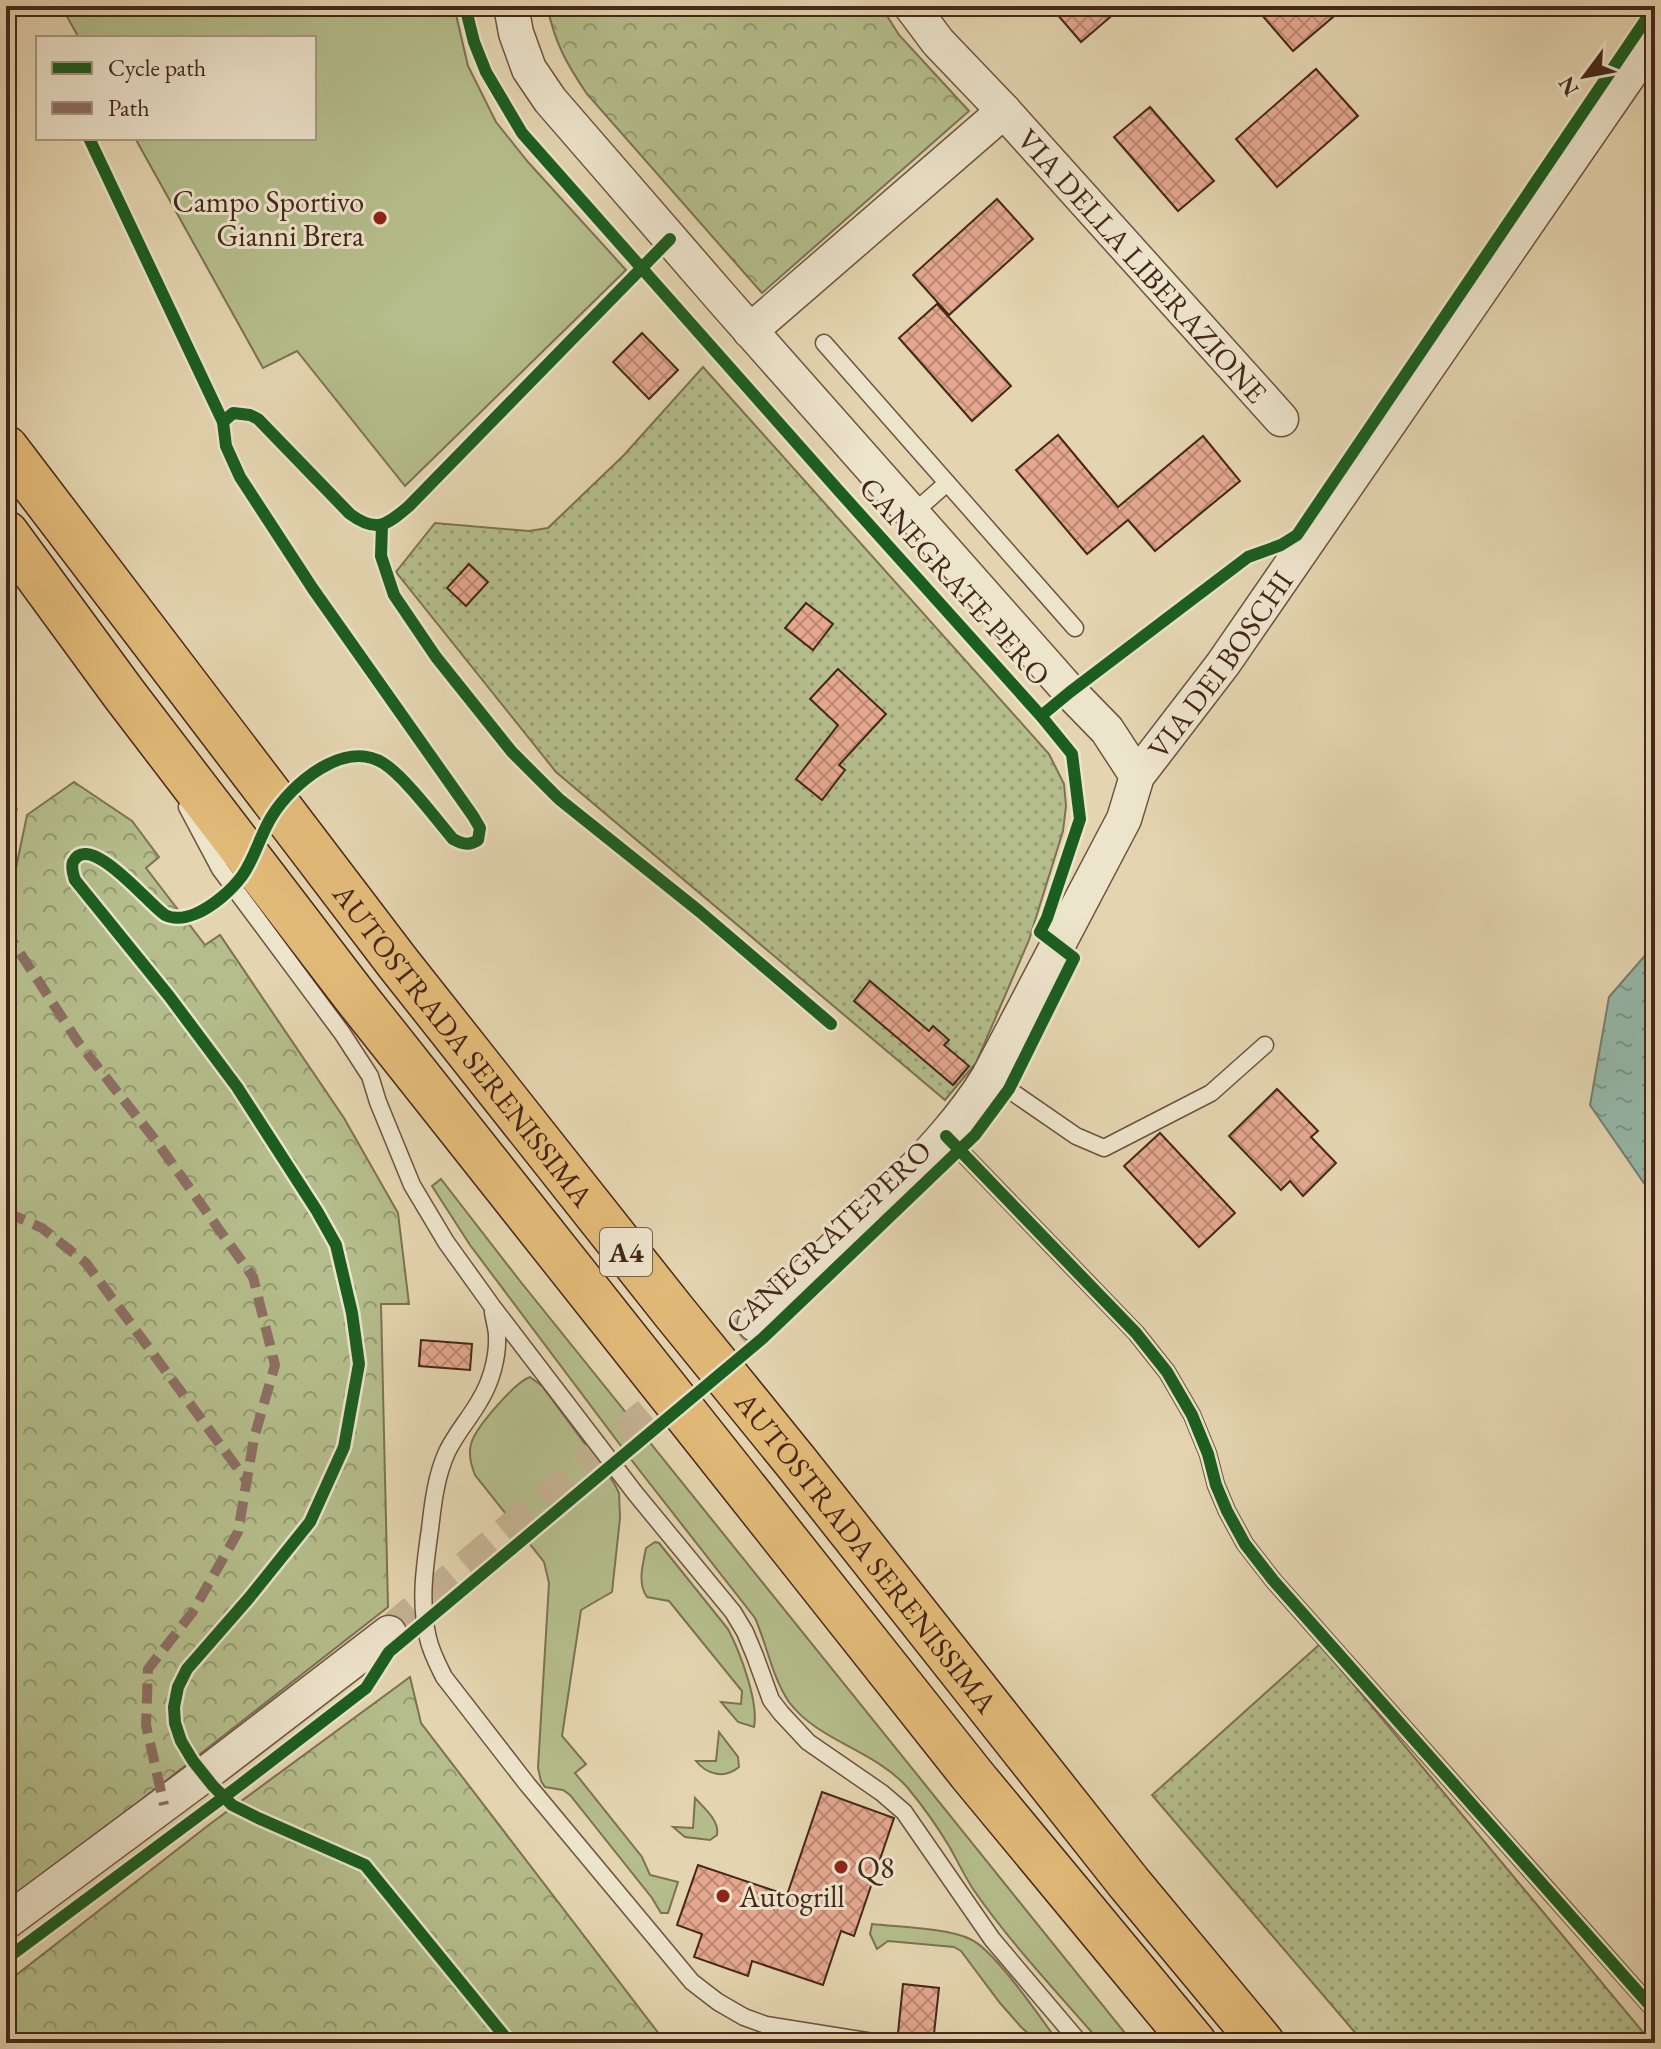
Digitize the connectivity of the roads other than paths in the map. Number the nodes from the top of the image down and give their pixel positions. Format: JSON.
{"nodes":[{"id":1,"x":511,"y":6,"type":"edge"},
{"id":2,"x":911,"y":6,"type":"edge"},
{"id":3,"x":1655,"y":37,"type":"edge"},
{"id":4,"x":1004,"y":111,"type":"junction"},
{"id":5,"x":750,"y":331,"type":"junction"},
{"id":6,"x":824,"y":343,"type":"dead end"},
{"id":7,"x":1281,"y":419,"type":"dead end"},
{"id":8,"x":6,"y":448,"type":"edge"},
{"id":9,"x":947,"y":483,"type":"junction"},
{"id":10,"x":912,"y":514,"type":"junction"},
{"id":11,"x":6,"y":533,"type":"edge"},
{"id":12,"x":1075,"y":628,"type":"dead end"},
{"id":13,"x":124,"y":694,"type":"junction"},
{"id":14,"x":1137,"y":776,"type":"junction"},
{"id":15,"x":1265,"y":1045,"type":"dead end"},
{"id":16,"x":989,"y":1076,"type":"junction"},
{"id":17,"x":946,"y":1136,"type":"junction"},
{"id":18,"x":492,"y":1306,"type":"junction"},
{"id":19,"x":755,"y":1324,"type":"tunnel mouth"},
{"id":20,"x":389,"y":1633,"type":"tunnel mouth"},
{"id":21,"x":6,"y":1922,"type":"edge"},
{"id":22,"x":1655,"y":2011,"type":"edge"},
{"id":23,"x":879,"y":2043,"type":"edge"},
{"id":24,"x":1080,"y":2043,"type":"edge"},
{"id":25,"x":1194,"y":2043,"type":"edge"},
{"id":26,"x":1262,"y":2043,"type":"edge"}],
"edges":[{"from":1,"to":5,"type":"street"},
{"from":2,"to":4,"type":"street","name":"VIA DELLA LIBERAZIONE"},
{"from":3,"to":14,"type":"street","name":"VIA DEI BOSCHI"},
{"from":4,"to":5,"type":"street","name":"VIA DELLA LIBERAZIONE"},
{"from":4,"to":7,"type":"street","name":"VIA DELLA LIBERAZIONE"},
{"from":5,"to":10,"type":"street"},
{"from":6,"to":9,"type":"lane"},
{"from":8,"to":26,"type":"highway","name":"AUTOSTRADA SERENISSIMA","number":"A4"},
{"from":9,"to":10,"type":"lane"},
{"from":9,"to":12,"type":"lane"},
{"from":10,"to":14,"type":"street"},
{"from":11,"to":13,"type":"highway","name":"AUTOSTRADA SERENISSIMA","number":"A4"},
{"from":13,"to":18,"type":"lane"},
{"from":13,"to":25,"type":"highway","name":"AUTOSTRADA SERENISSIMA","number":"A4"},
{"from":14,"to":16,"type":"street"},
{"from":15,"to":16,"type":"lane"},
{"from":16,"to":17,"type":"street"},
{"from":17,"to":19,"type":"street"},
{"from":17,"to":22,"type":"lane"},
{"from":18,"to":23,"type":"lane"},
{"from":18,"to":24,"type":"lane"},
{"from":20,"to":21,"type":"street"}]}
